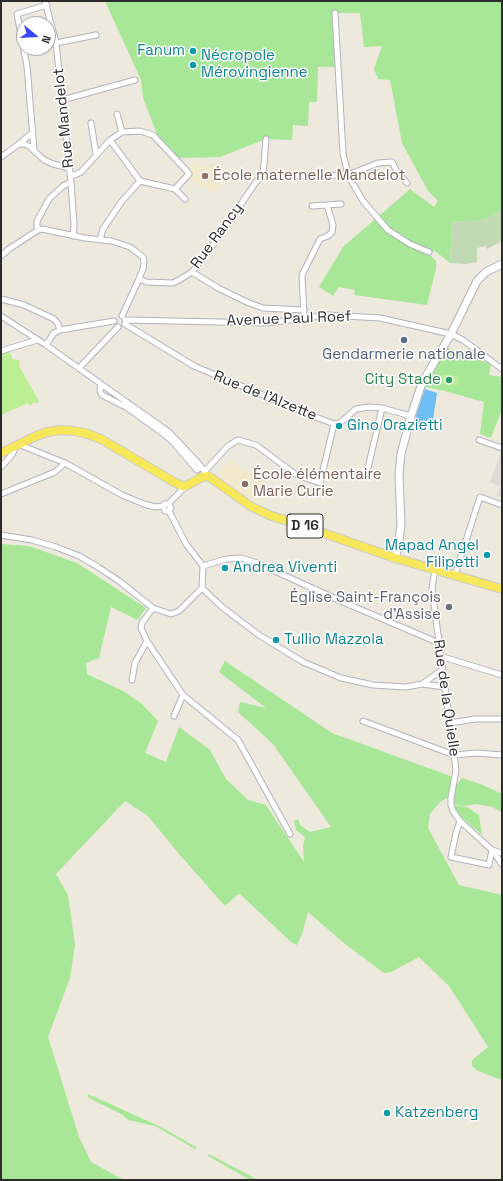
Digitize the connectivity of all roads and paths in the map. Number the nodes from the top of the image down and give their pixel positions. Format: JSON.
{"nodes":[{"id":1,"x":46,"y":3,"type":"edge"},
{"id":2,"x":334,"y":13,"type":"dead end"},
{"id":3,"x":49,"y":16,"type":"edge"},
{"id":4,"x":96,"y":35,"type":"dead end"},
{"id":5,"x":56,"y":43,"type":"joint"},
{"id":6,"x":135,"y":80,"type":"dead end"},
{"id":7,"x":62,"y":100,"type":"junction"},
{"id":8,"x":117,"y":114,"type":"dead end"},
{"id":9,"x":91,"y":123,"type":"dead end"},
{"id":10,"x":122,"y":132,"type":"junction"},
{"id":11,"x":32,"y":133,"type":"junction"},
{"id":12,"x":266,"y":139,"type":"dead end"},
{"id":13,"x":110,"y":140,"type":"junction"},
{"id":14,"x":19,"y":144,"type":"junction"},
{"id":15,"x":34,"y":150,"type":"junction"},
{"id":16,"x":96,"y":154,"type":"junction"},
{"id":17,"x":1,"y":157,"type":"edge"},
{"id":18,"x":69,"y":168,"type":"junction"},
{"id":19,"x":348,"y":175,"type":"junction"},
{"id":20,"x":70,"y":176,"type":"junction"},
{"id":21,"x":263,"y":176,"type":"junction"},
{"id":22,"x":140,"y":181,"type":"junction"},
{"id":23,"x":71,"y":182,"type":"junction"},
{"id":24,"x":407,"y":183,"type":"dead end"},
{"id":25,"x":175,"y":189,"type":"junction"},
{"id":26,"x":185,"y":199,"type":"dead end"},
{"id":27,"x":341,"y":204,"type":"dead end"},
{"id":28,"x":327,"y":205,"type":"junction"},
{"id":29,"x":312,"y":206,"type":"dead end"},
{"id":30,"x":38,"y":230,"type":"junction"},
{"id":31,"x":73,"y":236,"type":"junction"},
{"id":32,"x":100,"y":240,"type":"junction"},
{"id":33,"x":429,"y":252,"type":"dead end"},
{"id":34,"x":1,"y":256,"type":"edge"},
{"id":35,"x":502,"y":264,"type":"edge"},
{"id":36,"x":192,"y":272,"type":"junction"},
{"id":37,"x":139,"y":279,"type":"junction"},
{"id":38,"x":1,"y":299,"type":"edge"},
{"id":39,"x":289,"y":310,"type":"junction"},
{"id":40,"x":304,"y":310,"type":"junction"},
{"id":41,"x":1,"y":316,"type":"edge"},
{"id":42,"x":304,"y":317,"type":"junction"},
{"id":43,"x":124,"y":320,"type":"junction"},
{"id":44,"x":291,"y":320,"type":"junction"},
{"id":45,"x":114,"y":321,"type":"junction"},
{"id":46,"x":118,"y":327,"type":"junction"},
{"id":47,"x":60,"y":330,"type":"junction"},
{"id":48,"x":451,"y":334,"type":"junction"},
{"id":49,"x":37,"y":340,"type":"junction"},
{"id":50,"x":46,"y":345,"type":"junction"},
{"id":51,"x":1,"y":351,"type":"edge"},
{"id":52,"x":79,"y":368,"type":"junction"},
{"id":53,"x":502,"y":369,"type":"edge"},
{"id":54,"x":382,"y":408,"type":"junction"},
{"id":55,"x":411,"y":416,"type":"junction"},
{"id":56,"x":334,"y":424,"type":"junction"},
{"id":57,"x":479,"y":440,"type":"dead end"},
{"id":58,"x":22,"y":443,"type":"junction"},
{"id":59,"x":13,"y":447,"type":"junction"},
{"id":60,"x":502,"y":448,"type":"edge"},
{"id":61,"x":1,"y":454,"type":"edge"},
{"id":62,"x":65,"y":463,"type":"junction"},
{"id":63,"x":1,"y":467,"type":"edge"},
{"id":64,"x":368,"y":468,"type":"dead end"},
{"id":65,"x":203,"y":471,"type":"junction"},
{"id":66,"x":186,"y":486,"type":"junction"},
{"id":67,"x":1,"y":494,"type":"edge"},
{"id":68,"x":168,"y":504,"type":"junction"},
{"id":69,"x":502,"y":505,"type":"edge"},
{"id":70,"x":163,"y":506,"type":"junction"},
{"id":71,"x":170,"y":511,"type":"junction"},
{"id":72,"x":1,"y":535,"type":"edge"},
{"id":73,"x":395,"y":558,"type":"junction"},
{"id":74,"x":203,"y":566,"type":"junction"},
{"id":75,"x":435,"y":569,"type":"junction"},
{"id":76,"x":455,"y":575,"type":"junction"},
{"id":77,"x":202,"y":588,"type":"junction"},
{"id":78,"x":502,"y":588,"type":"edge"},
{"id":79,"x":153,"y":608,"type":"junction"},
{"id":80,"x":147,"y":641,"type":"junction"},
{"id":81,"x":439,"y":643,"type":"junction"},
{"id":82,"x":440,"y":656,"type":"junction"},
{"id":83,"x":442,"y":670,"type":"junction"},
{"id":84,"x":502,"y":676,"type":"edge"},
{"id":85,"x":132,"y":680,"type":"dead end"},
{"id":86,"x":422,"y":684,"type":"junction"},
{"id":87,"x":445,"y":687,"type":"junction"},
{"id":88,"x":183,"y":695,"type":"junction"},
{"id":89,"x":174,"y":716,"type":"dead end"},
{"id":90,"x":502,"y":719,"type":"edge"},
{"id":91,"x":363,"y":721,"type":"dead end"},
{"id":92,"x":450,"y":723,"type":"junction"},
{"id":93,"x":502,"y":754,"type":"edge"},
{"id":94,"x":454,"y":755,"type":"junction"},
{"id":95,"x":460,"y":821,"type":"junction"},
{"id":96,"x":290,"y":834,"type":"dead end"},
{"id":97,"x":492,"y":850,"type":"junction"},
{"id":98,"x":502,"y":853,"type":"edge"},
{"id":99,"x":502,"y":864,"type":"edge"}],
"edges":[{"from":1,"to":3,"type":"street","name":"Rue Mandelot"},
{"from":1,"to":11,"type":"street"},
{"from":2,"to":19,"type":"street"},
{"from":4,"to":5,"type":"street"},
{"from":5,"to":7,"type":"street","name":"Rue Mandelot"},
{"from":6,"to":7,"type":"street"},
{"from":7,"to":18,"type":"street","name":"Rue Mandelot"},
{"from":8,"to":10,"type":"street"},
{"from":9,"to":16,"type":"street"},
{"from":10,"to":13,"type":"street"},
{"from":10,"to":25,"type":"street"},
{"from":11,"to":14,"type":"street"},
{"from":11,"to":15,"type":"street"},
{"from":12,"to":21,"type":"street"},
{"from":13,"to":16,"type":"street"},
{"from":13,"to":22,"type":"street"},
{"from":14,"to":15,"type":"street"},
{"from":14,"to":17,"type":"street"},
{"from":15,"to":18,"type":"street"},
{"from":16,"to":20,"type":"street"},
{"from":18,"to":20,"type":"street","name":"Rue Mandelot"},
{"from":19,"to":21,"type":"street"},
{"from":19,"to":24,"type":"street"},
{"from":19,"to":33,"type":"street"},
{"from":20,"to":23,"type":"street","name":"Rue Mandelot"},
{"from":21,"to":36,"type":"street","name":"Rue Rancy"},
{"from":22,"to":25,"type":"street"},
{"from":22,"to":32,"type":"street"},
{"from":23,"to":30,"type":"street"},
{"from":23,"to":31,"type":"street","name":"Rue Mandelot"},
{"from":25,"to":26,"type":"street"},
{"from":27,"to":28,"type":"street"},
{"from":28,"to":29,"type":"street"},
{"from":28,"to":40,"type":"street"},
{"from":30,"to":31,"type":"street"},
{"from":30,"to":34,"type":"street"},
{"from":31,"to":32,"type":"street"},
{"from":32,"to":37,"type":"street"},
{"from":35,"to":48,"type":"main road"},
{"from":36,"to":37,"type":"street","name":"Rue Rancy"},
{"from":36,"to":39,"type":"street"},
{"from":37,"to":43,"type":"street"},
{"from":38,"to":47,"type":"street"},
{"from":39,"to":40,"type":"street"},
{"from":39,"to":44,"type":"street"},
{"from":40,"to":42,"type":"street"},
{"from":41,"to":49,"type":"street"},
{"from":42,"to":44,"type":"street","name":"Avenue Paul Roef"},
{"from":42,"to":48,"type":"street","name":"Avenue Paul Roef"},
{"from":43,"to":44,"type":"street","name":"Avenue Paul Roef"},
{"from":43,"to":45,"type":"street"},
{"from":43,"to":46,"type":"street"},
{"from":43,"to":56,"type":"street","name":"Rue de l'Alzette"},
{"from":45,"to":46,"type":"street"},
{"from":45,"to":47,"type":"street"},
{"from":46,"to":52,"type":"street"},
{"from":47,"to":50,"type":"street"},
{"from":48,"to":53,"type":"street","name":"Avenue Paul Roef"},
{"from":48,"to":55,"type":"main road"},
{"from":49,"to":50,"type":"street"},
{"from":49,"to":51,"type":"street"},
{"from":50,"to":52,"type":"street"},
{"from":52,"to":65,"type":"street"},
{"from":54,"to":55,"type":"street","name":"Rue de l'Alzette"},
{"from":54,"to":56,"type":"street","name":"Rue de l'Alzette"},
{"from":54,"to":64,"type":"street"},
{"from":55,"to":73,"type":"main road"},
{"from":56,"to":65,"type":"street"},
{"from":57,"to":60,"type":"street"},
{"from":58,"to":59,"type":"main road"},
{"from":58,"to":62,"type":"street"},
{"from":58,"to":66,"type":"main road"},
{"from":59,"to":61,"type":"main road"},
{"from":59,"to":63,"type":"street"},
{"from":62,"to":67,"type":"street"},
{"from":62,"to":70,"type":"street"},
{"from":65,"to":66,"type":"main road"},
{"from":65,"to":73,"type":"main road","number":"D 16"},
{"from":66,"to":68,"type":"street"},
{"from":68,"to":70,"type":"street"},
{"from":68,"to":71,"type":"street"},
{"from":69,"to":76,"type":"street"},
{"from":70,"to":71,"type":"street"},
{"from":71,"to":74,"type":"street"},
{"from":72,"to":79,"type":"street"},
{"from":73,"to":75,"type":"main road","number":"D 16"},
{"from":74,"to":77,"type":"street"},
{"from":74,"to":81,"type":"street"},
{"from":75,"to":76,"type":"main road","number":"D 16"},
{"from":75,"to":81,"type":"street","name":"Rue de la Quielle"},
{"from":76,"to":78,"type":"main road","number":"D 16"},
{"from":77,"to":79,"type":"street"},
{"from":77,"to":86,"type":"street"},
{"from":79,"to":80,"type":"street"},
{"from":80,"to":85,"type":"street"},
{"from":80,"to":88,"type":"street"},
{"from":81,"to":82,"type":"street","name":"Rue de la Quielle"},
{"from":82,"to":83,"type":"street","name":"Rue de la Quielle"},
{"from":82,"to":84,"type":"street"},
{"from":83,"to":86,"type":"street"},
{"from":83,"to":87,"type":"street","name":"Rue de la Quielle"},
{"from":86,"to":87,"type":"street"},
{"from":87,"to":92,"type":"street","name":"Rue de la Quielle"},
{"from":88,"to":89,"type":"street"},
{"from":88,"to":96,"type":"street"},
{"from":90,"to":92,"type":"street"},
{"from":91,"to":94,"type":"street"},
{"from":92,"to":94,"type":"street","name":"Rue de la Quielle"},
{"from":93,"to":94,"type":"street"},
{"from":94,"to":95,"type":"street","name":"Rue de la Quielle"},
{"from":95,"to":97,"type":"street"},
{"from":95,"to":97,"type":"street"},
{"from":97,"to":98,"type":"street"},
{"from":97,"to":99,"type":"street"}]}
